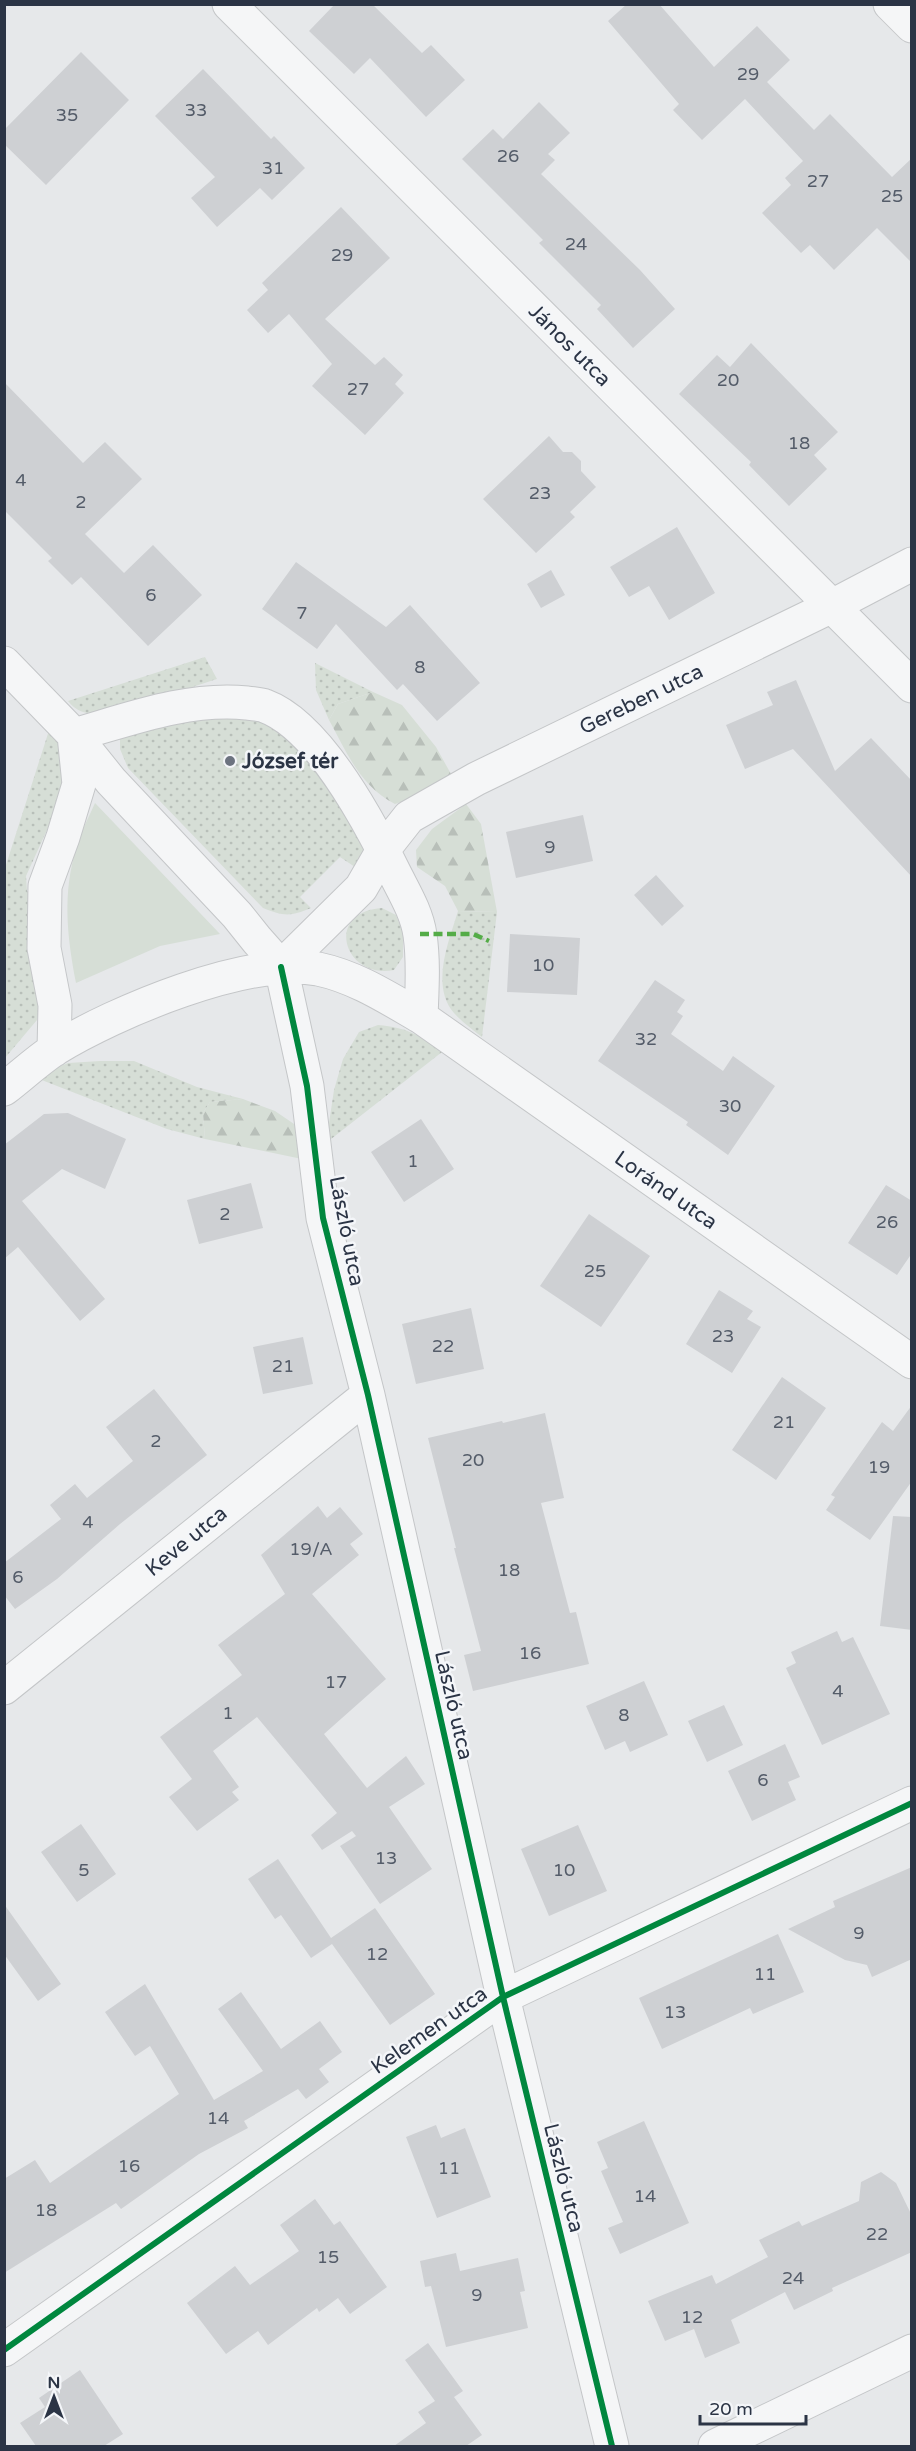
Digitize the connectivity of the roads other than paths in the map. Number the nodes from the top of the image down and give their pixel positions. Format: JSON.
{"nodes":[{"id":1,"x":229,"y":4,"type":"edge"},
{"id":2,"x":890,"y":4,"type":"edge"},
{"id":3,"x":912,"y":26,"type":"edge"},
{"id":4,"x":912,"y":564,"type":"edge"},
{"id":5,"x":832,"y":606,"type":"junction"},
{"id":6,"x":4,"y":663,"type":"edge"},
{"id":7,"x":912,"y":686,"type":"edge"},
{"id":8,"x":74,"y":735,"type":"junction"},
{"id":9,"x":383,"y":850,"type":"junction"},
{"id":10,"x":281,"y":967,"type":"junction"},
{"id":11,"x":421,"y":1017,"type":"junction"},
{"id":12,"x":54,"y":1050,"type":"junction"},
{"id":13,"x":4,"y":1089,"type":"edge"},
{"id":14,"x":912,"y":1362,"type":"edge"},
{"id":15,"x":368,"y":1395,"type":"junction"},
{"id":16,"x":4,"y":1688,"type":"edge"},
{"id":17,"x":912,"y":1803,"type":"edge"},
{"id":18,"x":503,"y":1997,"type":"junction"},
{"id":19,"x":4,"y":2350,"type":"edge"},
{"id":20,"x":912,"y":2351,"type":"edge"},
{"id":21,"x":612,"y":2446,"type":"edge"},
{"id":22,"x":715,"y":2446,"type":"edge"}],
"edges":[{"from":1,"to":5,"type":"street","name":"János utca"},
{"from":2,"to":3,"type":"street"},
{"from":4,"to":5,"type":"street","name":"Gereben utca"},
{"from":5,"to":7,"type":"street","name":"János utca"},
{"from":5,"to":9,"type":"street","name":"Gereben utca"},
{"from":6,"to":8,"type":"street"},
{"from":8,"to":9,"type":"street"},
{"from":8,"to":10,"type":"street"},
{"from":8,"to":12,"type":"street"},
{"from":9,"to":10,"type":"street"},
{"from":9,"to":11,"type":"street"},
{"from":10,"to":11,"type":"street"},
{"from":10,"to":12,"type":"street"},
{"from":10,"to":15,"type":"street","name":"László utca"},
{"from":11,"to":14,"type":"street","name":"Loránd utca"},
{"from":12,"to":13,"type":"street"},
{"from":15,"to":16,"type":"street","name":"Keve utca"},
{"from":15,"to":18,"type":"street","name":"László utca"},
{"from":17,"to":18,"type":"street","name":"Kelemen utca"},
{"from":18,"to":19,"type":"street","name":"Kelemen utca"},
{"from":18,"to":21,"type":"street","name":"László utca"},
{"from":20,"to":22,"type":"street"}]}
